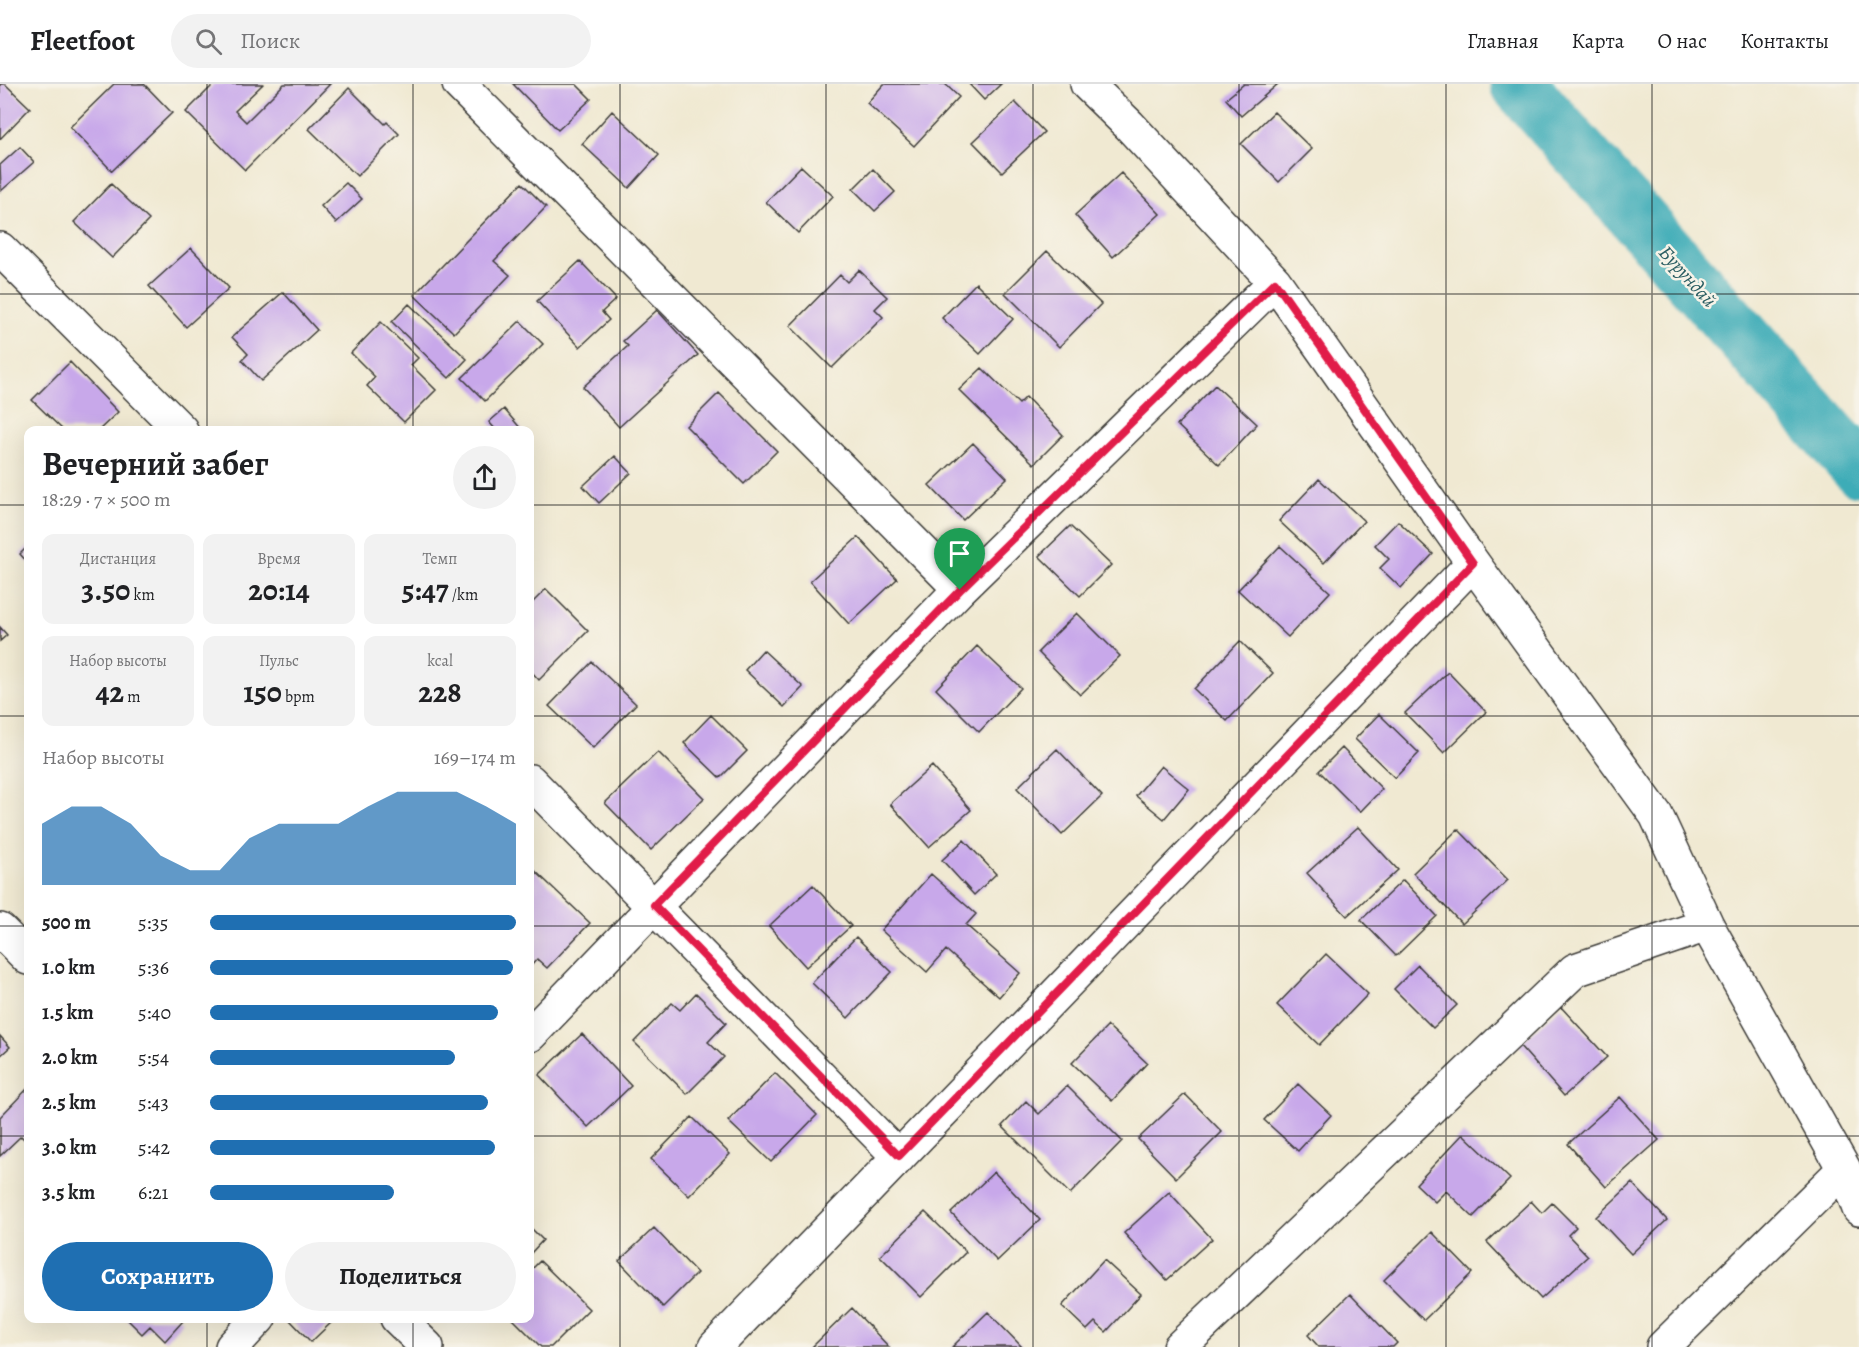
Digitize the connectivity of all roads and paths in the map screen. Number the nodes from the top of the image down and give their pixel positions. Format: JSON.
{"nodes":[{"id":1,"x":459,"y":84,"type":"edge"},
{"id":2,"x":1087,"y":84,"type":"edge"},
{"id":3,"x":0,"y":249,"type":"edge"},
{"id":4,"x":1275,"y":282,"type":"junction"},
{"id":5,"x":177,"y":426,"type":"edge"},
{"id":6,"x":1473,"y":563,"type":"junction"},
{"id":7,"x":960,"y":590,"type":"junction"},
{"id":8,"x":534,"y":785,"type":"edge"},
{"id":9,"x":654,"y":905,"type":"junction"},
{"id":10,"x":1707,"y":925,"type":"junction"},
{"id":11,"x":0,"y":930,"type":"edge"},
{"id":12,"x":24,"y":954,"type":"edge"},
{"id":13,"x":534,"y":1031,"type":"edge"},
{"id":14,"x":899,"y":1156,"type":"junction"},
{"id":15,"x":1844,"y":1169,"type":"junction"},
{"id":16,"x":1859,"y":1209,"type":"edge"},
{"id":17,"x":254,"y":1323,"type":"edge"},
{"id":18,"x":402,"y":1323,"type":"edge"},
{"id":19,"x":232,"y":1347,"type":"edge"},
{"id":20,"x":427,"y":1347,"type":"edge"},
{"id":21,"x":715,"y":1347,"type":"edge"},
{"id":22,"x":1180,"y":1347,"type":"edge"},
{"id":23,"x":1663,"y":1347,"type":"edge"}],
"edges":[{"from":1,"to":7,"type":"street"},
{"from":2,"to":4,"type":"street"},
{"from":3,"to":5,"type":"street"},
{"from":4,"to":6,"type":"street"},
{"from":4,"to":7,"type":"street"},
{"from":6,"to":10,"type":"street"},
{"from":6,"to":14,"type":"street"},
{"from":7,"to":9,"type":"street"},
{"from":8,"to":9,"type":"street"},
{"from":9,"to":13,"type":"street"},
{"from":9,"to":14,"type":"street"},
{"from":10,"to":15,"type":"street"},
{"from":10,"to":22,"type":"street"},
{"from":11,"to":12,"type":"street"},
{"from":14,"to":21,"type":"street"},
{"from":15,"to":16,"type":"street"},
{"from":15,"to":23,"type":"street"},
{"from":17,"to":19,"type":"street"},
{"from":18,"to":20,"type":"street"}]}
